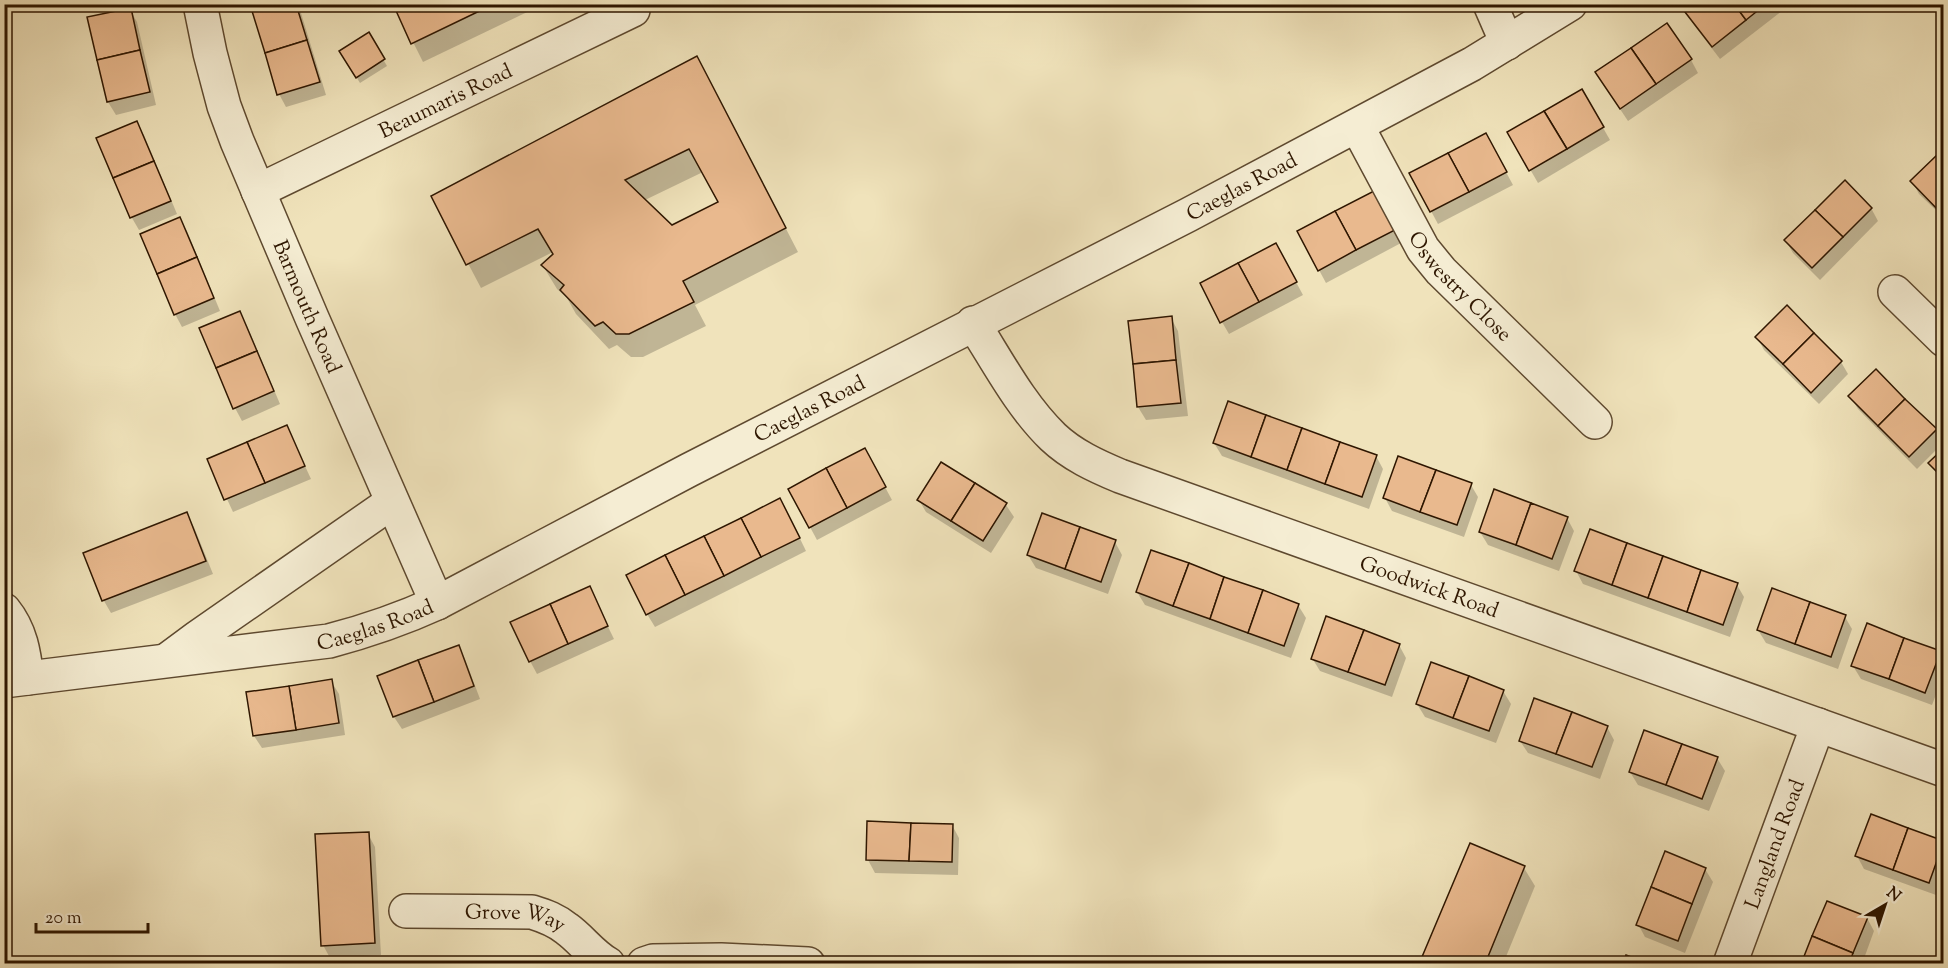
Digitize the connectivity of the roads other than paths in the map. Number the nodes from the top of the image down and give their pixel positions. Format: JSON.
{"nodes":[{"id":1,"x":200,"y":4,"type":"edge"},
{"id":2,"x":1490,"y":4,"type":"edge"},
{"id":3,"x":1570,"y":4,"type":"edge"},
{"id":4,"x":635,"y":6,"type":"edge"},
{"id":5,"x":1507,"y":43,"type":"junction"},
{"id":6,"x":1357,"y":126,"type":"junction"},
{"id":7,"x":258,"y":191,"type":"junction"},
{"id":8,"x":1895,"y":292,"type":"dead end"},
{"id":9,"x":974,"y":323,"type":"junction"},
{"id":10,"x":1944,"y":340,"type":"edge"},
{"id":11,"x":1595,"y":422,"type":"dead end"},
{"id":12,"x":392,"y":502,"type":"junction"},
{"id":13,"x":437,"y":603,"type":"junction"},
{"id":14,"x":4,"y":610,"type":"edge"},
{"id":15,"x":167,"y":660,"type":"junction"},
{"id":16,"x":16,"y":680,"type":"edge"},
{"id":17,"x":1818,"y":725,"type":"junction"},
{"id":18,"x":1944,"y":770,"type":"edge"},
{"id":19,"x":406,"y":911,"type":"dead end"},
{"id":20,"x":608,"y":963,"type":"edge"},
{"id":21,"x":644,"y":963,"type":"edge"},
{"id":22,"x":808,"y":963,"type":"edge"},
{"id":23,"x":1730,"y":963,"type":"edge"}],
"edges":[{"from":1,"to":7,"type":"street","name":"Barmouth Road"},
{"from":2,"to":5,"type":"street"},
{"from":3,"to":5,"type":"street","name":"Caeglas Road"},
{"from":4,"to":7,"type":"street","name":"Beaumaris Road"},
{"from":5,"to":6,"type":"street","name":"Caeglas Road"},
{"from":6,"to":9,"type":"street","name":"Caeglas Road"},
{"from":6,"to":11,"type":"street","name":"Oswestry Close"},
{"from":7,"to":12,"type":"street","name":"Barmouth Road"},
{"from":8,"to":10,"type":"street"},
{"from":9,"to":13,"type":"street","name":"Caeglas Road"},
{"from":9,"to":17,"type":"street","name":"Goodwick Road"},
{"from":12,"to":13,"type":"street","name":"Barmouth Road"},
{"from":12,"to":15,"type":"street"},
{"from":13,"to":15,"type":"street","name":"Caeglas Road"},
{"from":14,"to":16,"type":"street"},
{"from":15,"to":16,"type":"street","name":"Caeglas Road"},
{"from":17,"to":18,"type":"street","name":"Goodwick Road"},
{"from":17,"to":23,"type":"street","name":"Langland Road"},
{"from":19,"to":20,"type":"street","name":"Grove Way"},
{"from":21,"to":22,"type":"street"}]}
